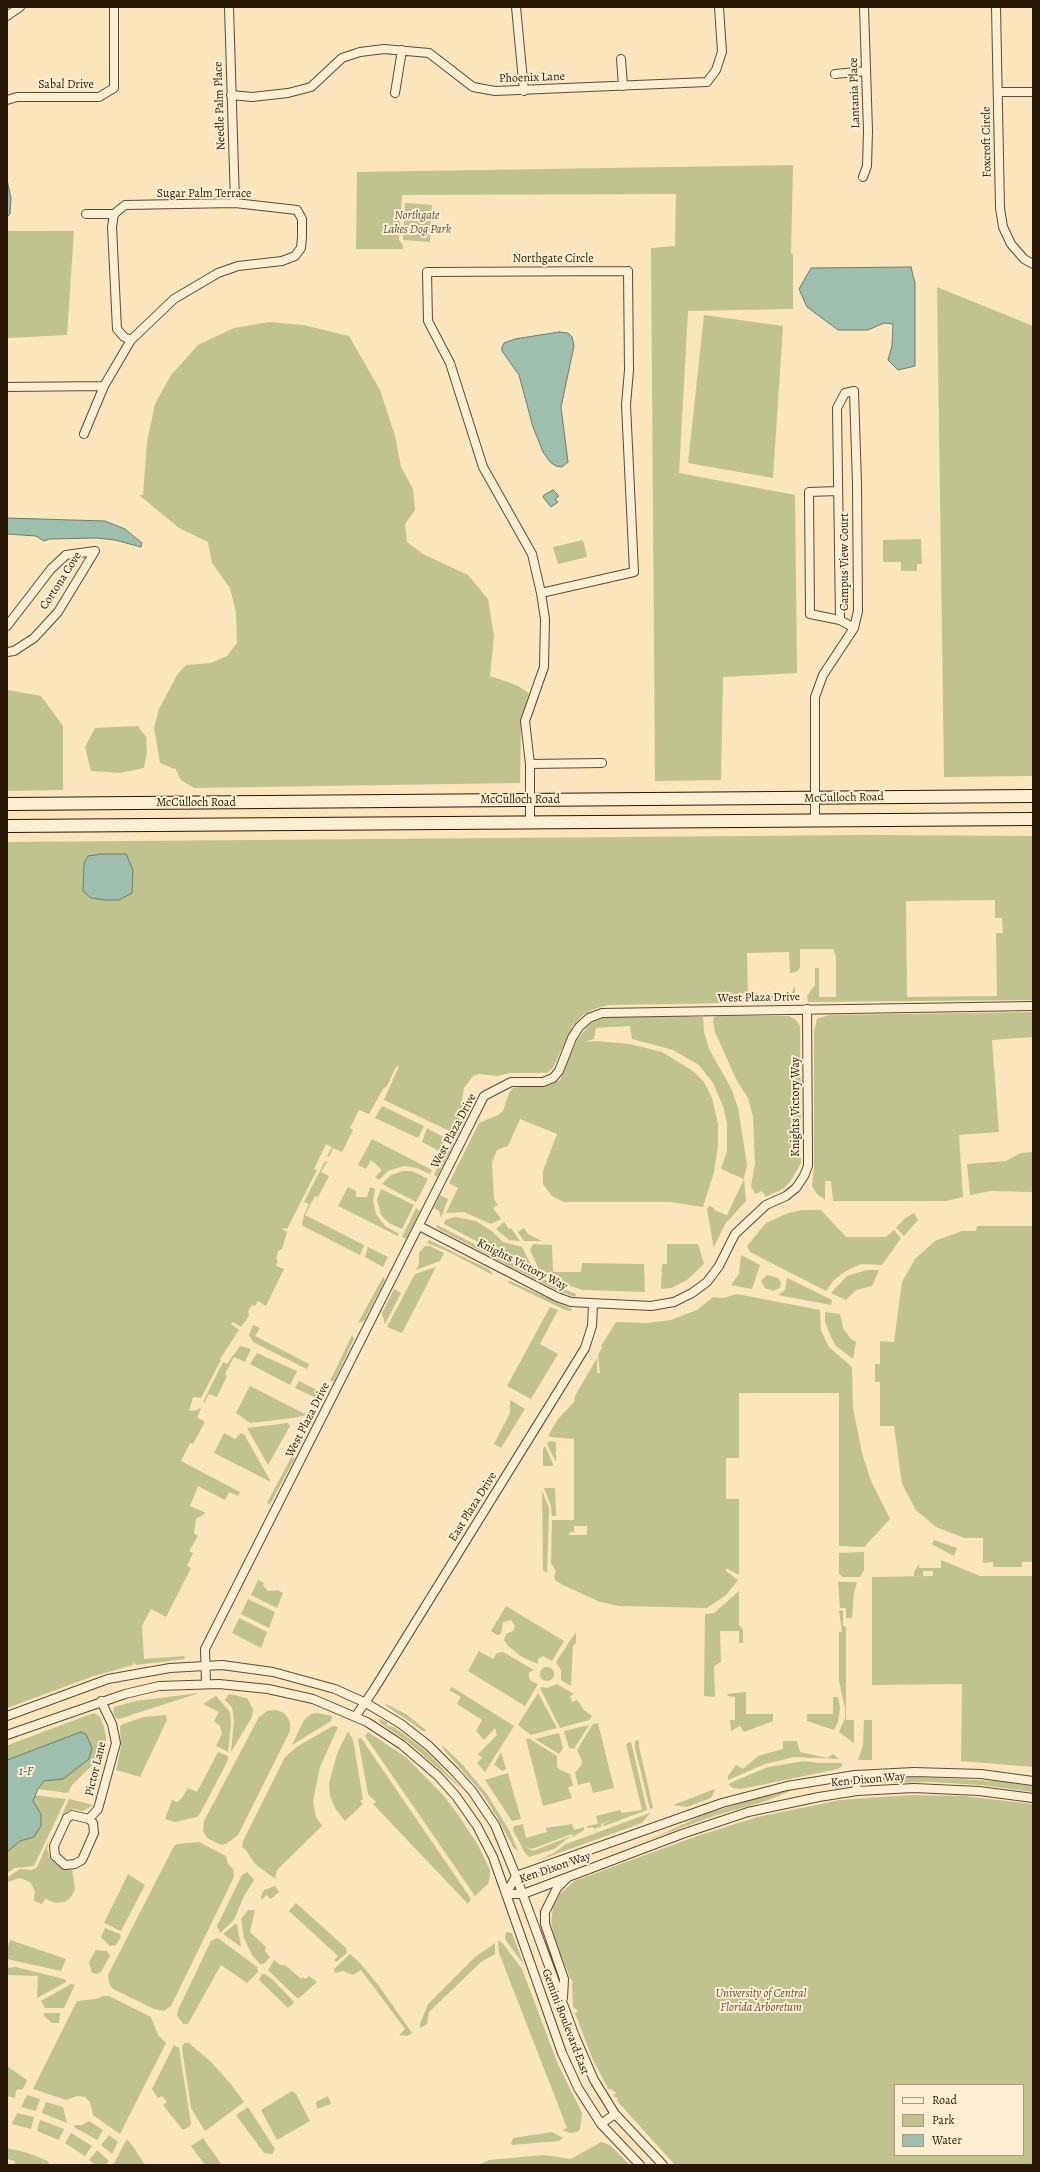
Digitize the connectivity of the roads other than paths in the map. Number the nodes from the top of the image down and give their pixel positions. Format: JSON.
{"nodes":[{"id":1,"x":20,"y":7,"type":"edge"},
{"id":2,"x":114,"y":7,"type":"edge"},
{"id":3,"x":229,"y":7,"type":"edge"},
{"id":4,"x":516,"y":7,"type":"edge"},
{"id":5,"x":719,"y":7,"type":"edge"},
{"id":6,"x":864,"y":7,"type":"edge"},
{"id":7,"x":996,"y":7,"type":"edge"},
{"id":8,"x":7,"y":16,"type":"edge"},
{"id":9,"x":402,"y":50,"type":"junction"},
{"id":10,"x":621,"y":59,"type":"dead end"},
{"id":11,"x":866,"y":71,"type":"junction"},
{"id":12,"x":835,"y":74,"type":"dead end"},
{"id":13,"x":623,"y":86,"type":"junction"},
{"id":14,"x":524,"y":91,"type":"junction"},
{"id":15,"x":998,"y":92,"type":"junction"},
{"id":16,"x":1033,"y":92,"type":"edge"},
{"id":17,"x":395,"y":93,"type":"dead end"},
{"id":18,"x":231,"y":95,"type":"junction"},
{"id":19,"x":7,"y":100,"type":"edge"},
{"id":20,"x":863,"y":177,"type":"dead end"},
{"id":21,"x":235,"y":204,"type":"junction"},
{"id":22,"x":86,"y":214,"type":"dead end"},
{"id":23,"x":114,"y":214,"type":"junction"},
{"id":24,"x":1033,"y":264,"type":"edge"},
{"id":25,"x":131,"y":340,"type":"junction"},
{"id":26,"x":104,"y":386,"type":"junction"},
{"id":27,"x":7,"y":387,"type":"edge"},
{"id":28,"x":84,"y":434,"type":"dead end"},
{"id":29,"x":838,"y":491,"type":"junction"},
{"id":30,"x":541,"y":593,"type":"junction"},
{"id":31,"x":840,"y":620,"type":"junction"},
{"id":32,"x":7,"y":626,"type":"edge"},
{"id":33,"x":854,"y":628,"type":"junction"},
{"id":34,"x":7,"y":652,"type":"edge"},
{"id":35,"x":530,"y":764,"type":"junction"},
{"id":36,"x":602,"y":764,"type":"dead end"},
{"id":37,"x":1033,"y":796,"type":"edge"},
{"id":38,"x":815,"y":798,"type":"junction"},
{"id":39,"x":530,"y":800,"type":"junction"},
{"id":40,"x":7,"y":804,"type":"edge"},
{"id":41,"x":1033,"y":819,"type":"edge"},
{"id":42,"x":815,"y":820,"type":"junction"},
{"id":43,"x":530,"y":823,"type":"junction"},
{"id":44,"x":7,"y":826,"type":"edge"},
{"id":45,"x":1033,"y":1006,"type":"edge"},
{"id":46,"x":807,"y":1009,"type":"junction"},
{"id":47,"x":419,"y":1226,"type":"junction"},
{"id":48,"x":593,"y":1304,"type":"junction"},
{"id":49,"x":205,"y":1666,"type":"junction"},
{"id":50,"x":206,"y":1684,"type":"junction"},
{"id":51,"x":102,"y":1701,"type":"junction"},
{"id":52,"x":366,"y":1703,"type":"junction"},
{"id":53,"x":7,"y":1716,"type":"edge"},
{"id":54,"x":355,"y":1717,"type":"junction"},
{"id":55,"x":7,"y":1735,"type":"edge"},
{"id":56,"x":855,"y":1775,"type":"junction"},
{"id":57,"x":1033,"y":1781,"type":"edge"},
{"id":58,"x":857,"y":1791,"type":"junction"},
{"id":59,"x":1033,"y":1798,"type":"edge"},
{"id":60,"x":90,"y":1819,"type":"junction"},
{"id":61,"x":516,"y":1876,"type":"junction"},
{"id":62,"x":570,"y":1876,"type":"junction"},
{"id":63,"x":506,"y":1894,"type":"junction"},
{"id":64,"x":523,"y":1894,"type":"junction"},
{"id":65,"x":563,"y":2003,"type":"junction"},
{"id":66,"x":615,"y":2114,"type":"junction"},
{"id":67,"x":601,"y":2124,"type":"junction"},
{"id":68,"x":640,"y":2165,"type":"edge"},
{"id":69,"x":664,"y":2165,"type":"edge"}],
"edges":[{"from":1,"to":8,"type":"street"},
{"from":2,"to":19,"type":"street","name":"Sabal Drive"},
{"from":3,"to":18,"type":"street","name":"Needle Palm Place"},
{"from":4,"to":14,"type":"street"},
{"from":5,"to":13,"type":"street","name":"Phoenix Lane"},
{"from":6,"to":11,"type":"street","name":"Lantania Place"},
{"from":7,"to":15,"type":"street","name":"Foxcroft Circle"},
{"from":9,"to":14,"type":"street","name":"Phoenix Lane"},
{"from":9,"to":17,"type":"street"},
{"from":9,"to":18,"type":"street","name":"Phoenix Lane"},
{"from":10,"to":13,"type":"street"},
{"from":11,"to":12,"type":"street"},
{"from":11,"to":20,"type":"street","name":"Lantania Place"},
{"from":13,"to":14,"type":"street","name":"Phoenix Lane"},
{"from":15,"to":16,"type":"street"},
{"from":15,"to":24,"type":"street","name":"Foxcroft Circle"},
{"from":18,"to":21,"type":"street","name":"Needle Palm Place"},
{"from":21,"to":23,"type":"street","name":"Sugar Palm Terrace"},
{"from":21,"to":25,"type":"street","name":"Sugar Palm Terrace"},
{"from":22,"to":23,"type":"street","name":"Sugar Palm Terrace"},
{"from":23,"to":25,"type":"street"},
{"from":25,"to":26,"type":"street","name":"Sugar Palm Terrace"},
{"from":26,"to":27,"type":"street"},
{"from":26,"to":28,"type":"street","name":"Sugar Palm Terrace"},
{"from":29,"to":31,"type":"street"},
{"from":29,"to":31,"type":"street"},
{"from":29,"to":33,"type":"street","name":"Campus View Court"},
{"from":30,"to":30,"type":"street","name":"Northgate Circle"},
{"from":30,"to":35,"type":"street","name":"Northgate Circle"},
{"from":31,"to":33,"type":"street"},
{"from":32,"to":34,"type":"street","name":"Cortona Cove"},
{"from":33,"to":38,"type":"street","name":"Campus View Court"},
{"from":35,"to":36,"type":"street"},
{"from":35,"to":39,"type":"street","name":"Northgate Circle"},
{"from":37,"to":38,"type":"main road","name":"McCulloch Road"},
{"from":38,"to":39,"type":"main road","name":"McCulloch Road"},
{"from":38,"to":42,"type":"street","name":"Campus View Court"},
{"from":39,"to":40,"type":"main road","name":"McCulloch Road"},
{"from":39,"to":43,"type":"street","name":"Northgate Circle"},
{"from":41,"to":42,"type":"main road","name":"McCulloch Road"},
{"from":42,"to":43,"type":"main road","name":"McCulloch Road"},
{"from":43,"to":44,"type":"main road","name":"McCulloch Road"},
{"from":45,"to":46,"type":"street","name":"West Plaza Drive"},
{"from":46,"to":47,"type":"street","name":"West Plaza Drive"},
{"from":46,"to":48,"type":"street","name":"Knights Victory Way"},
{"from":47,"to":48,"type":"street","name":"Knights Victory Way"},
{"from":47,"to":49,"type":"street","name":"West Plaza Drive"},
{"from":48,"to":52,"type":"street","name":"East Plaza Drive"},
{"from":49,"to":50,"type":"street","name":"West Plaza Drive"},
{"from":49,"to":52,"type":"street","name":"Gemini Boulevard East"},
{"from":49,"to":53,"type":"street","name":"Gemini Boulevard East"},
{"from":50,"to":51,"type":"street","name":"Gemini Boulevard East"},
{"from":50,"to":54,"type":"street","name":"Gemini Boulevard East"},
{"from":51,"to":55,"type":"street","name":"Gemini Boulevard East"},
{"from":51,"to":60,"type":"street","name":"Pictor Lane"},
{"from":52,"to":54,"type":"street","name":"East Plaza Drive"},
{"from":52,"to":61,"type":"street","name":"Gemini Boulevard East"},
{"from":54,"to":63,"type":"street","name":"Gemini Boulevard East"},
{"from":56,"to":57,"type":"street","name":"Ken Dixon Way"},
{"from":56,"to":58,"type":"street"},
{"from":56,"to":61,"type":"street","name":"Ken Dixon Way"},
{"from":58,"to":59,"type":"street","name":"Ken Dixon Way"},
{"from":58,"to":62,"type":"street","name":"Ken Dixon Way"},
{"from":60,"to":60,"type":"street"},
{"from":61,"to":63,"type":"street","name":"Ken Dixon Way"},
{"from":61,"to":64,"type":"street","name":"Gemini Boulevard East"},
{"from":62,"to":64,"type":"street","name":"Ken Dixon Way"},
{"from":62,"to":65,"type":"street","name":"Gemini Boulevard East"},
{"from":63,"to":64,"type":"street","name":"Ken Dixon Way"},
{"from":63,"to":67,"type":"street","name":"Gemini Boulevard East"},
{"from":64,"to":65,"type":"street","name":"Gemini Boulevard East"},
{"from":65,"to":66,"type":"street","name":"Gemini Boulevard East"},
{"from":66,"to":67,"type":"street"},
{"from":66,"to":69,"type":"street","name":"Gemini Boulevard East"},
{"from":67,"to":68,"type":"street","name":"Gemini Boulevard East"}]}
